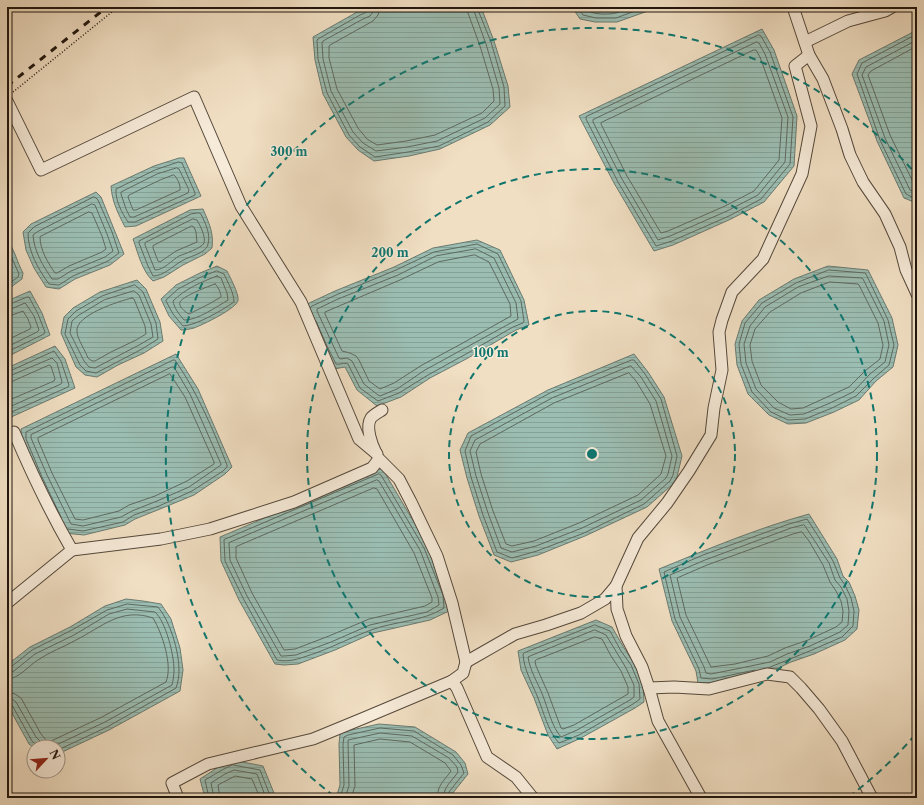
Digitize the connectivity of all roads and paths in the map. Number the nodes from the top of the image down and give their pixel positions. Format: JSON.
{"nodes":[{"id":1,"x":118,"y":7,"type":"edge"},
{"id":2,"x":793,"y":7,"type":"edge"},
{"id":3,"x":892,"y":7,"type":"edge"},
{"id":4,"x":805,"y":42,"type":"junction"},
{"id":5,"x":809,"y":54,"type":"junction"},
{"id":6,"x":10,"y":97,"type":"edge"},
{"id":7,"x":917,"y":294,"type":"edge"},
{"id":8,"x":382,"y":410,"type":"dead end"},
{"id":9,"x":7,"y":435,"type":"edge"},
{"id":10,"x":378,"y":456,"type":"junction"},
{"id":11,"x":72,"y":550,"type":"junction"},
{"id":12,"x":616,"y":586,"type":"junction"},
{"id":13,"x":7,"y":603,"type":"edge"},
{"id":14,"x":466,"y":662,"type":"junction"},
{"id":15,"x":452,"y":681,"type":"junction"},
{"id":16,"x":649,"y":688,"type":"junction"},
{"id":17,"x":178,"y":798,"type":"edge"},
{"id":18,"x":533,"y":798,"type":"edge"},
{"id":19,"x":701,"y":798,"type":"edge"},
{"id":20,"x":872,"y":798,"type":"edge"}],
"edges":[{"from":1,"to":6,"type":"path"},
{"from":2,"to":4,"type":"street"},
{"from":3,"to":4,"type":"street"},
{"from":4,"to":5,"type":"street"},
{"from":5,"to":7,"type":"street"},
{"from":5,"to":12,"type":"street"},
{"from":6,"to":10,"type":"street"},
{"from":8,"to":10,"type":"street"},
{"from":9,"to":11,"type":"street"},
{"from":10,"to":11,"type":"street"},
{"from":10,"to":14,"type":"street"},
{"from":11,"to":13,"type":"street"},
{"from":12,"to":14,"type":"street"},
{"from":12,"to":16,"type":"street"},
{"from":14,"to":15,"type":"street"},
{"from":15,"to":17,"type":"street"},
{"from":15,"to":18,"type":"street"},
{"from":16,"to":19,"type":"street"},
{"from":16,"to":20,"type":"street"}]}
